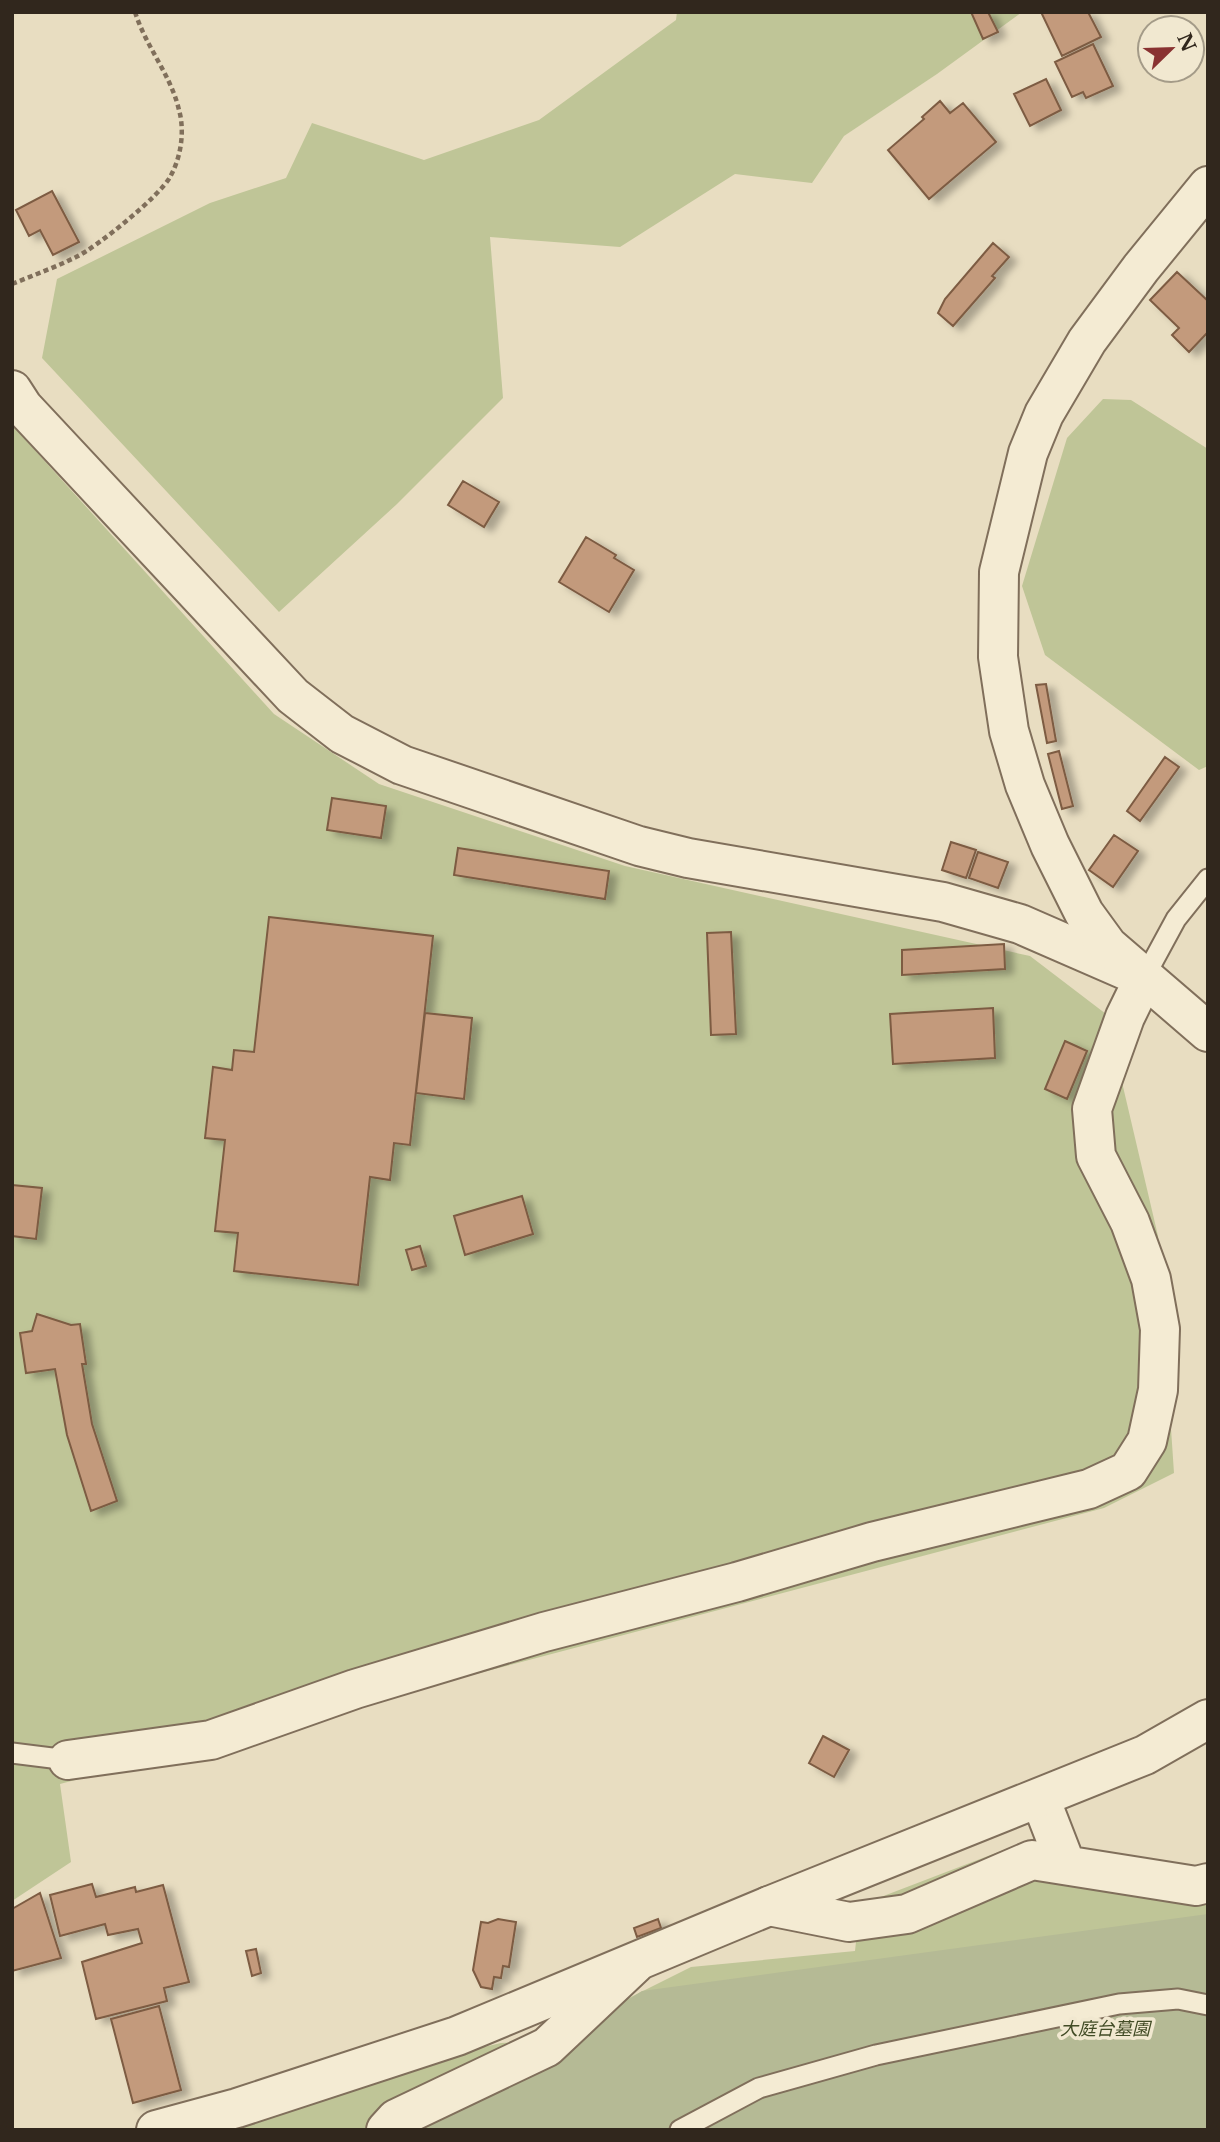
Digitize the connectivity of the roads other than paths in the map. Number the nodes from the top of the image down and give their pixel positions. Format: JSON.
{"nodes":[{"id":1,"x":1208,"y":186,"type":"edge"},
{"id":2,"x":12,"y":390,"type":"edge"},
{"id":3,"x":1208,"y":879,"type":"edge"},
{"id":4,"x":1144,"y":978,"type":"junction"},
{"id":5,"x":1208,"y":1005,"type":"edge"},
{"id":6,"x":1208,"y":1032,"type":"edge"},
{"id":7,"x":1208,"y":1718,"type":"edge"},
{"id":8,"x":12,"y":1753,"type":"edge"},
{"id":9,"x":68,"y":1760,"type":"joint"},
{"id":10,"x":1040,"y":1798,"type":"junction"},
{"id":11,"x":1066,"y":1866,"type":"junction"},
{"id":12,"x":1208,"y":1883,"type":"edge"},
{"id":13,"x":769,"y":1906,"type":"junction"},
{"id":14,"x":635,"y":1964,"type":"junction"},
{"id":15,"x":1208,"y":2005,"type":"edge"},
{"id":16,"x":156,"y":2130,"type":"edge"},
{"id":17,"x":386,"y":2130,"type":"edge"},
{"id":18,"x":680,"y":2130,"type":"edge"}],
"edges":[{"from":1,"to":4,"type":"street"},
{"from":2,"to":4,"type":"street"},
{"from":3,"to":4,"type":"lane"},
{"from":4,"to":5,"type":"street"},
{"from":4,"to":6,"type":"street"},
{"from":4,"to":9,"type":"street"},
{"from":7,"to":10,"type":"street"},
{"from":8,"to":9,"type":"lane"},
{"from":10,"to":11,"type":"street"},
{"from":10,"to":13,"type":"street"},
{"from":11,"to":12,"type":"street"},
{"from":11,"to":13,"type":"street"},
{"from":13,"to":14,"type":"street"},
{"from":14,"to":16,"type":"street"},
{"from":14,"to":17,"type":"street"},
{"from":15,"to":18,"type":"lane"}]}
